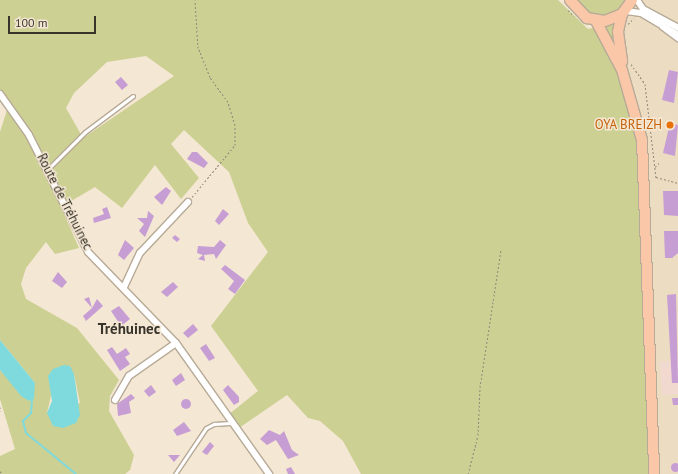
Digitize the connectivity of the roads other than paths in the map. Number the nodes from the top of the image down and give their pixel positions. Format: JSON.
{"nodes":[{"id":1,"x":570,"y":0,"type":"edge"},
{"id":2,"x":632,"y":0,"type":"edge"},
{"id":3,"x":637,"y":0,"type":"edge"},
{"id":4,"x":621,"y":14,"type":"junction"},
{"id":5,"x":596,"y":21,"type":"junction"},
{"id":6,"x":659,"y":23,"type":"junction"},
{"id":7,"x":678,"y":28,"type":"edge"},
{"id":8,"x":678,"y":35,"type":"edge"},
{"id":9,"x":678,"y":40,"type":"edge"},
{"id":10,"x":625,"y":64,"type":"junction"},
{"id":11,"x":0,"y":94,"type":"edge"},
{"id":12,"x":134,"y":96,"type":"dead end"},
{"id":13,"x":46,"y":171,"type":"junction"},
{"id":14,"x":188,"y":202,"type":"road end"},
{"id":15,"x":124,"y":287,"type":"junction"},
{"id":16,"x":176,"y":343,"type":"junction"},
{"id":17,"x":115,"y":400,"type":"dead end"},
{"id":18,"x":230,"y":423,"type":"junction"},
{"id":19,"x":176,"y":474,"type":"edge"},
{"id":20,"x":269,"y":474,"type":"edge"},
{"id":21,"x":654,"y":474,"type":"edge"}],
"edges":[{"from":1,"to":5,"type":"main road"},
{"from":2,"to":4,"type":"main road"},
{"from":3,"to":7,"type":"street"},
{"from":4,"to":5,"type":"main road"},
{"from":4,"to":6,"type":"street"},
{"from":4,"to":10,"type":"main road"},
{"from":5,"to":10,"type":"main road"},
{"from":6,"to":8,"type":"street"},
{"from":6,"to":9,"type":"lane"},
{"from":10,"to":21,"type":"main road"},
{"from":11,"to":13,"type":"street","name":"Route de Tréhuinec"},
{"from":12,"to":13,"type":"lane"},
{"from":13,"to":15,"type":"street","name":"Route de Tréhuinec"},
{"from":14,"to":15,"type":"street"},
{"from":15,"to":16,"type":"street","name":"Route de Tréhuinec"},
{"from":16,"to":17,"type":"street"},
{"from":16,"to":18,"type":"street","name":"Route de Tréhuinec"},
{"from":18,"to":19,"type":"lane"},
{"from":18,"to":20,"type":"street","name":"Route de Tréhuinec"}]}
